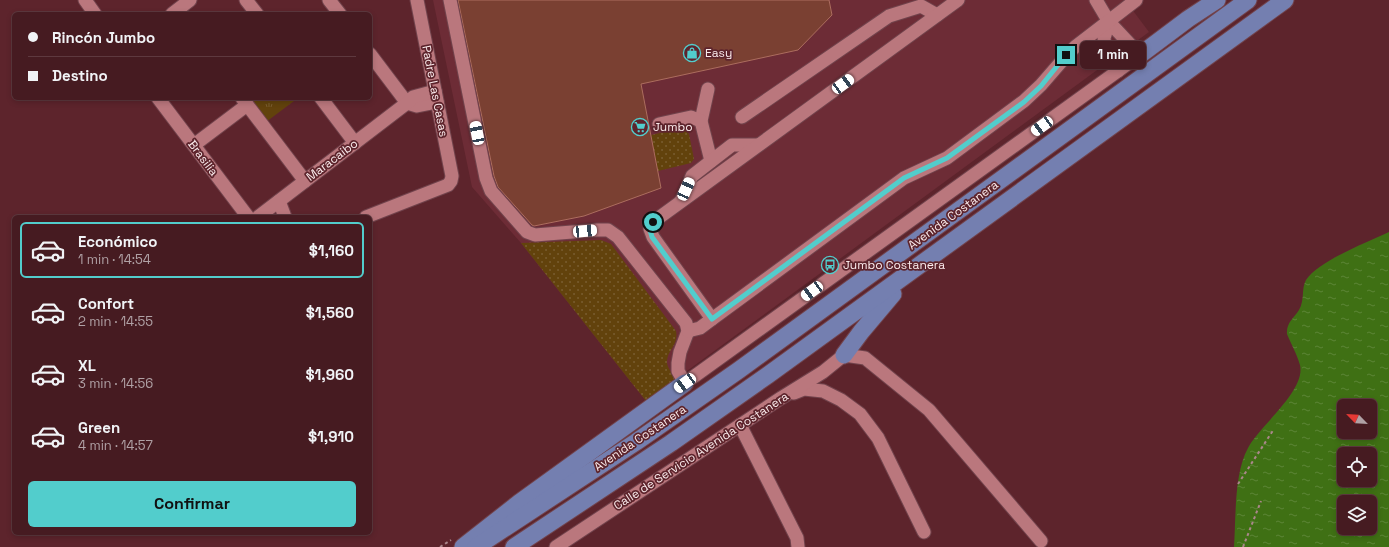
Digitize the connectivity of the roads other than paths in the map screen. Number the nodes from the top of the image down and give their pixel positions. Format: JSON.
{"nodes":[{"id":1,"x":85,"y":0,"type":"edge"},
{"id":2,"x":190,"y":0,"type":"edge"},
{"id":3,"x":246,"y":0,"type":"edge"},
{"id":4,"x":417,"y":0,"type":"edge"},
{"id":5,"x":450,"y":0,"type":"edge"},
{"id":6,"x":958,"y":0,"type":"edge"},
{"id":7,"x":1096,"y":0,"type":"edge"},
{"id":8,"x":1136,"y":0,"type":"edge"},
{"id":9,"x":1217,"y":0,"type":"edge"},
{"id":10,"x":1248,"y":0,"type":"edge"},
{"id":11,"x":1285,"y":0,"type":"edge"},
{"id":12,"x":94,"y":12,"type":"edge"},
{"id":13,"x":176,"y":12,"type":"edge"},
{"id":14,"x":255,"y":12,"type":"edge"},
{"id":15,"x":937,"y":15,"type":"junction"},
{"id":16,"x":1109,"y":22,"type":"junction"},
{"id":17,"x":1140,"y":55,"type":"junction"},
{"id":18,"x":372,"y":57,"type":"edge"},
{"id":19,"x":1118,"y":71,"type":"junction"},
{"id":20,"x":708,"y":88,"type":"dead end"},
{"id":21,"x":436,"y":97,"type":"junction"},
{"id":22,"x":160,"y":100,"type":"edge"},
{"id":23,"x":323,"y":100,"type":"edge"},
{"id":24,"x":245,"y":102,"type":"edge"},
{"id":25,"x":407,"y":103,"type":"junction"},
{"id":26,"x":742,"y":117,"type":"dead end"},
{"id":27,"x":701,"y":121,"type":"junction"},
{"id":28,"x":659,"y":124,"type":"dead end"},
{"id":29,"x":355,"y":143,"type":"junction"},
{"id":30,"x":194,"y":145,"type":"junction"},
{"id":31,"x":758,"y":145,"type":"junction"},
{"id":32,"x":711,"y":161,"type":"junction"},
{"id":33,"x":305,"y":181,"type":"junction"},
{"id":34,"x":279,"y":200,"type":"junction"},
{"id":35,"x":680,"y":202,"type":"junction"},
{"id":36,"x":246,"y":215,"type":"edge"},
{"id":37,"x":260,"y":215,"type":"edge"},
{"id":38,"x":284,"y":215,"type":"edge"},
{"id":39,"x":371,"y":215,"type":"edge"},
{"id":40,"x":918,"y":268,"type":"junction"},
{"id":41,"x":712,"y":319,"type":"junction"},
{"id":42,"x":688,"y":331,"type":"junction"},
{"id":43,"x":844,"y":355,"type":"junction"},
{"id":44,"x":685,"y":383,"type":"junction"},
{"id":45,"x":781,"y":398,"type":"junction"},
{"id":46,"x":740,"y":425,"type":"junction"},
{"id":47,"x":924,"y":532,"type":"dead end"},
{"id":48,"x":1041,"y":541,"type":"dead end"},
{"id":49,"x":463,"y":547,"type":"edge"},
{"id":50,"x":476,"y":547,"type":"edge"},
{"id":51,"x":514,"y":547,"type":"edge"},
{"id":52,"x":556,"y":547,"type":"edge"},
{"id":53,"x":798,"y":547,"type":"edge"}],
"edges":[{"from":1,"to":12,"type":"street"},
{"from":2,"to":13,"type":"street"},
{"from":3,"to":14,"type":"street"},
{"from":4,"to":21,"type":"street","name":"Padre Las Casas"},
{"from":5,"to":42,"type":"street"},
{"from":6,"to":15,"type":"street"},
{"from":7,"to":16,"type":"street"},
{"from":8,"to":16,"type":"street"},
{"from":9,"to":17,"type":"main road"},
{"from":10,"to":50,"type":"main road","name":"Avenida Costanera"},
{"from":11,"to":40,"type":"main road","name":"Avenida Costanera"},
{"from":15,"to":26,"type":"street"},
{"from":15,"to":31,"type":"street"},
{"from":16,"to":17,"type":"street"},
{"from":16,"to":19,"type":"street"},
{"from":16,"to":41,"type":"street"},
{"from":17,"to":19,"type":"street"},
{"from":18,"to":25,"type":"street"},
{"from":19,"to":44,"type":"street"},
{"from":20,"to":27,"type":"street"},
{"from":21,"to":25,"type":"street"},
{"from":21,"to":39,"type":"street","name":"Padre Las Casas"},
{"from":22,"to":30,"type":"street","name":"Brasilia"},
{"from":23,"to":29,"type":"street"},
{"from":24,"to":30,"type":"street"},
{"from":24,"to":33,"type":"street"},
{"from":25,"to":29,"type":"street","name":"Maracaibo"},
{"from":27,"to":28,"type":"street"},
{"from":27,"to":32,"type":"street"},
{"from":29,"to":33,"type":"street","name":"Maracaibo"},
{"from":30,"to":36,"type":"street","name":"Brasilia"},
{"from":31,"to":32,"type":"street"},
{"from":31,"to":35,"type":"street"},
{"from":32,"to":35,"type":"street"},
{"from":33,"to":34,"type":"street","name":"Maracaibo"},
{"from":34,"to":37,"type":"street","name":"Maracaibo"},
{"from":34,"to":38,"type":"street"},
{"from":35,"to":41,"type":"street"},
{"from":40,"to":43,"type":"main road"},
{"from":40,"to":51,"type":"main road","name":"Avenida Costanera"},
{"from":41,"to":42,"type":"street"},
{"from":42,"to":44,"type":"street"},
{"from":43,"to":45,"type":"street","name":"Calle de Servicio Avenida Costanera"},
{"from":43,"to":48,"type":"street"},
{"from":44,"to":49,"type":"main road"},
{"from":45,"to":46,"type":"street","name":"Calle de Servicio Avenida Costanera"},
{"from":45,"to":47,"type":"street"},
{"from":46,"to":52,"type":"street","name":"Calle de Servicio Avenida Costanera"},
{"from":46,"to":53,"type":"street"}]}
